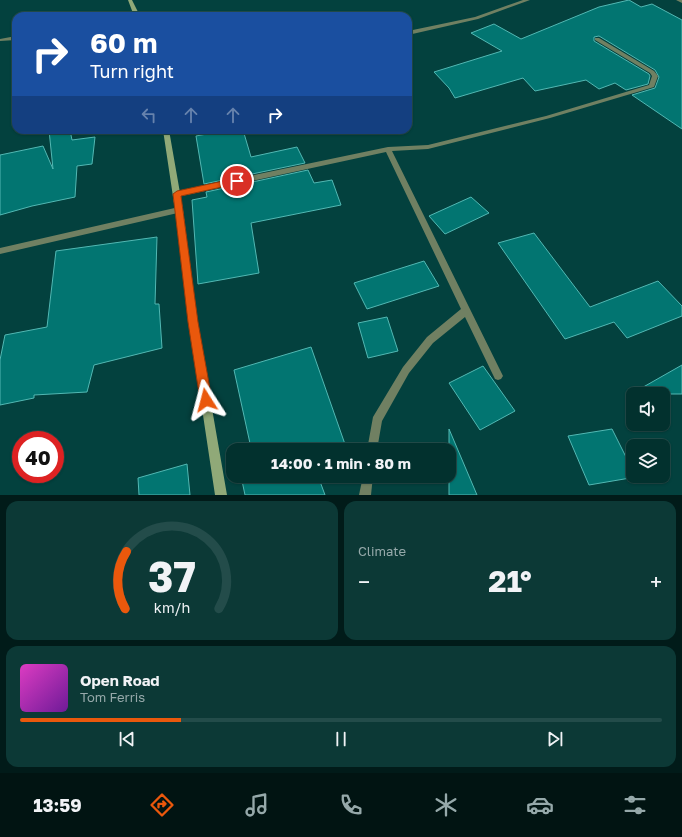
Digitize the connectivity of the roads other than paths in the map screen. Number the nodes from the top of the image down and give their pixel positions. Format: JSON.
{"nodes":[{"id":1,"x":130,"y":0,"type":"edge"},
{"id":2,"x":528,"y":0,"type":"edge"},
{"id":3,"x":678,"y":0,"type":"edge"},
{"id":4,"x":682,"y":2,"type":"edge"},
{"id":5,"x":134,"y":12,"type":"edge"},
{"id":6,"x":412,"y":32,"type":"edge"},
{"id":7,"x":12,"y":39,"type":"edge"},
{"id":8,"x":597,"y":39,"type":"dead end"},
{"id":9,"x":2,"y":40,"type":"dead end"},
{"id":10,"x":167,"y":134,"type":"edge"},
{"id":11,"x":388,"y":149,"type":"junction"},
{"id":12,"x":177,"y":194,"type":"junction"},
{"id":13,"x":179,"y":210,"type":"junction"},
{"id":14,"x":0,"y":251,"type":"edge"},
{"id":15,"x":466,"y":310,"type":"junction"},
{"id":16,"x":498,"y":376,"type":"dead end"},
{"id":17,"x":373,"y":443,"type":"edge"},
{"id":18,"x":367,"y":483,"type":"edge"},
{"id":19,"x":221,"y":495,"type":"edge"},
{"id":20,"x":365,"y":495,"type":"edge"}],
"edges":[{"from":1,"to":5,"type":"street"},
{"from":2,"to":6,"type":"street"},
{"from":3,"to":4,"type":"street"},
{"from":7,"to":9,"type":"street"},
{"from":8,"to":11,"type":"street"},
{"from":10,"to":12,"type":"street"},
{"from":11,"to":12,"type":"street"},
{"from":11,"to":15,"type":"street"},
{"from":12,"to":13,"type":"street"},
{"from":13,"to":14,"type":"street"},
{"from":13,"to":19,"type":"street"},
{"from":15,"to":16,"type":"street"},
{"from":15,"to":17,"type":"street"},
{"from":18,"to":20,"type":"street"}]}
